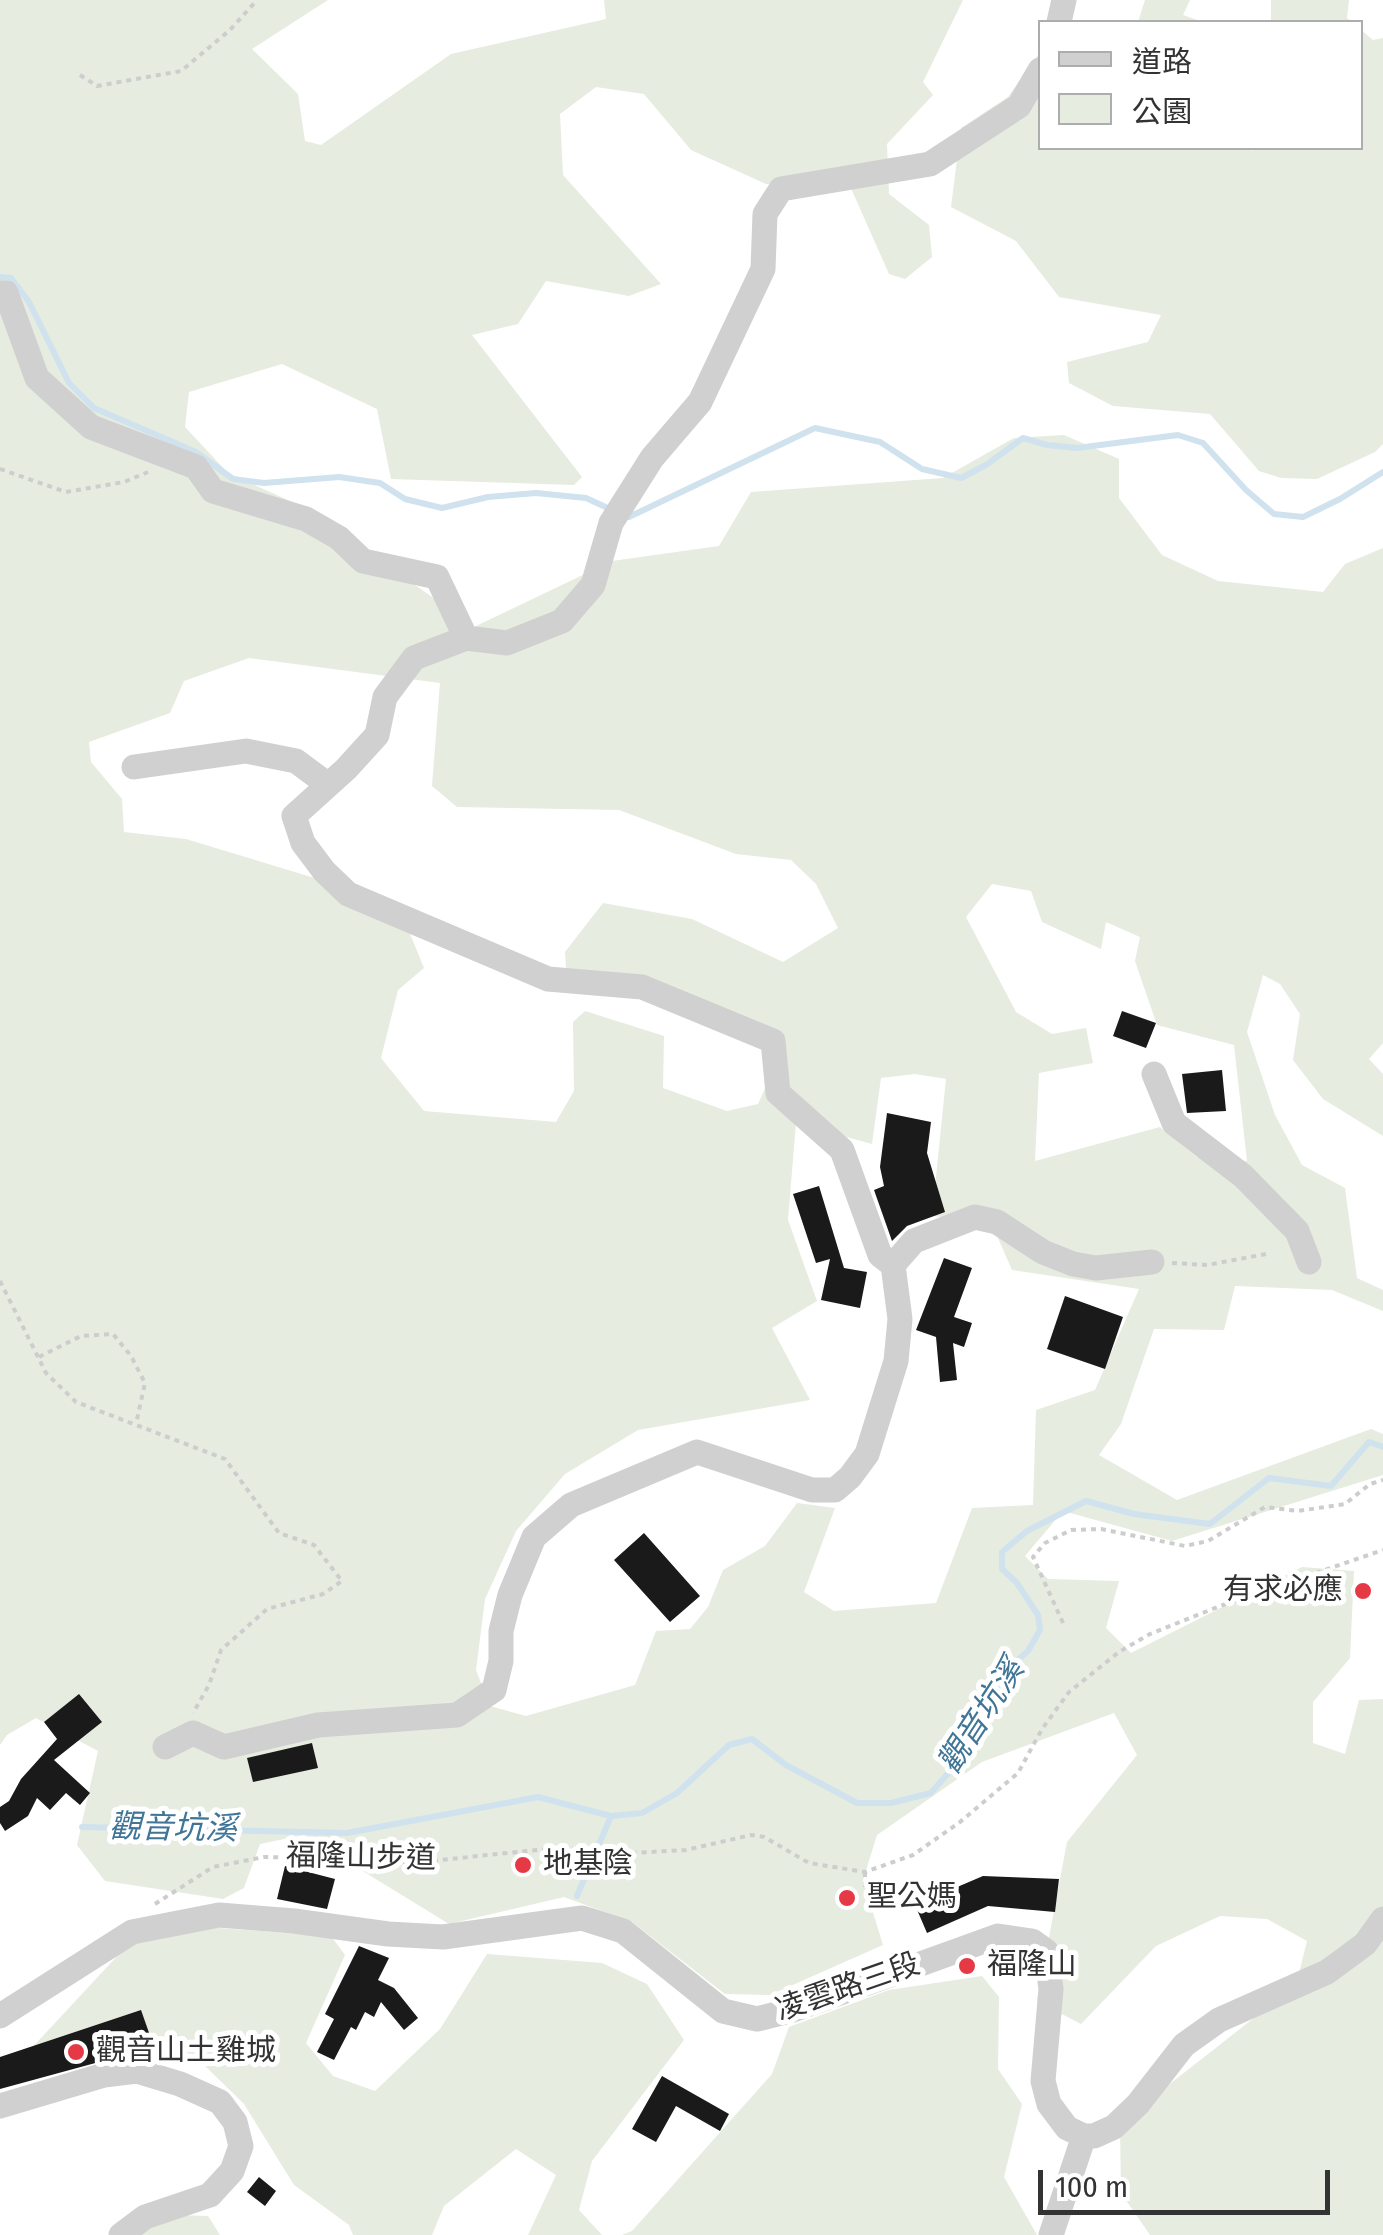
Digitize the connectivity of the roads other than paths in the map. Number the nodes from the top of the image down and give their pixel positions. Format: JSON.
{"nodes":[{"id":1,"x":1038,"y":73,"type":"edge"},
{"id":2,"x":0,"y":293,"type":"edge"},
{"id":3,"x":466,"y":638,"type":"junction"},
{"id":4,"x":134,"y":767,"type":"dead end"},
{"id":5,"x":328,"y":784,"type":"junction"},
{"id":6,"x":1154,"y":1074,"type":"dead end"},
{"id":7,"x":1152,"y":1262,"type":"road end"},
{"id":8,"x":1309,"y":1262,"type":"dead end"},
{"id":9,"x":893,"y":1264,"type":"junction"},
{"id":10,"x":166,"y":1746,"type":"dead end"},
{"id":11,"x":1383,"y":1919,"type":"edge"},
{"id":12,"x":0,"y":2016,"type":"edge"},
{"id":13,"x":0,"y":2106,"type":"edge"},
{"id":14,"x":1084,"y":2136,"type":"junction"},
{"id":15,"x":121,"y":2235,"type":"edge"},
{"id":16,"x":1051,"y":2235,"type":"edge"}],
"edges":[{"from":1,"to":3,"type":"street"},
{"from":2,"to":3,"type":"street"},
{"from":3,"to":5,"type":"street"},
{"from":4,"to":5,"type":"street"},
{"from":5,"to":9,"type":"street"},
{"from":6,"to":8,"type":"street"},
{"from":7,"to":9,"type":"street"},
{"from":9,"to":10,"type":"street"},
{"from":11,"to":14,"type":"street"},
{"from":12,"to":14,"type":"street","name":"凌雲路三段"},
{"from":13,"to":15,"type":"street"},
{"from":14,"to":16,"type":"street"}]}
